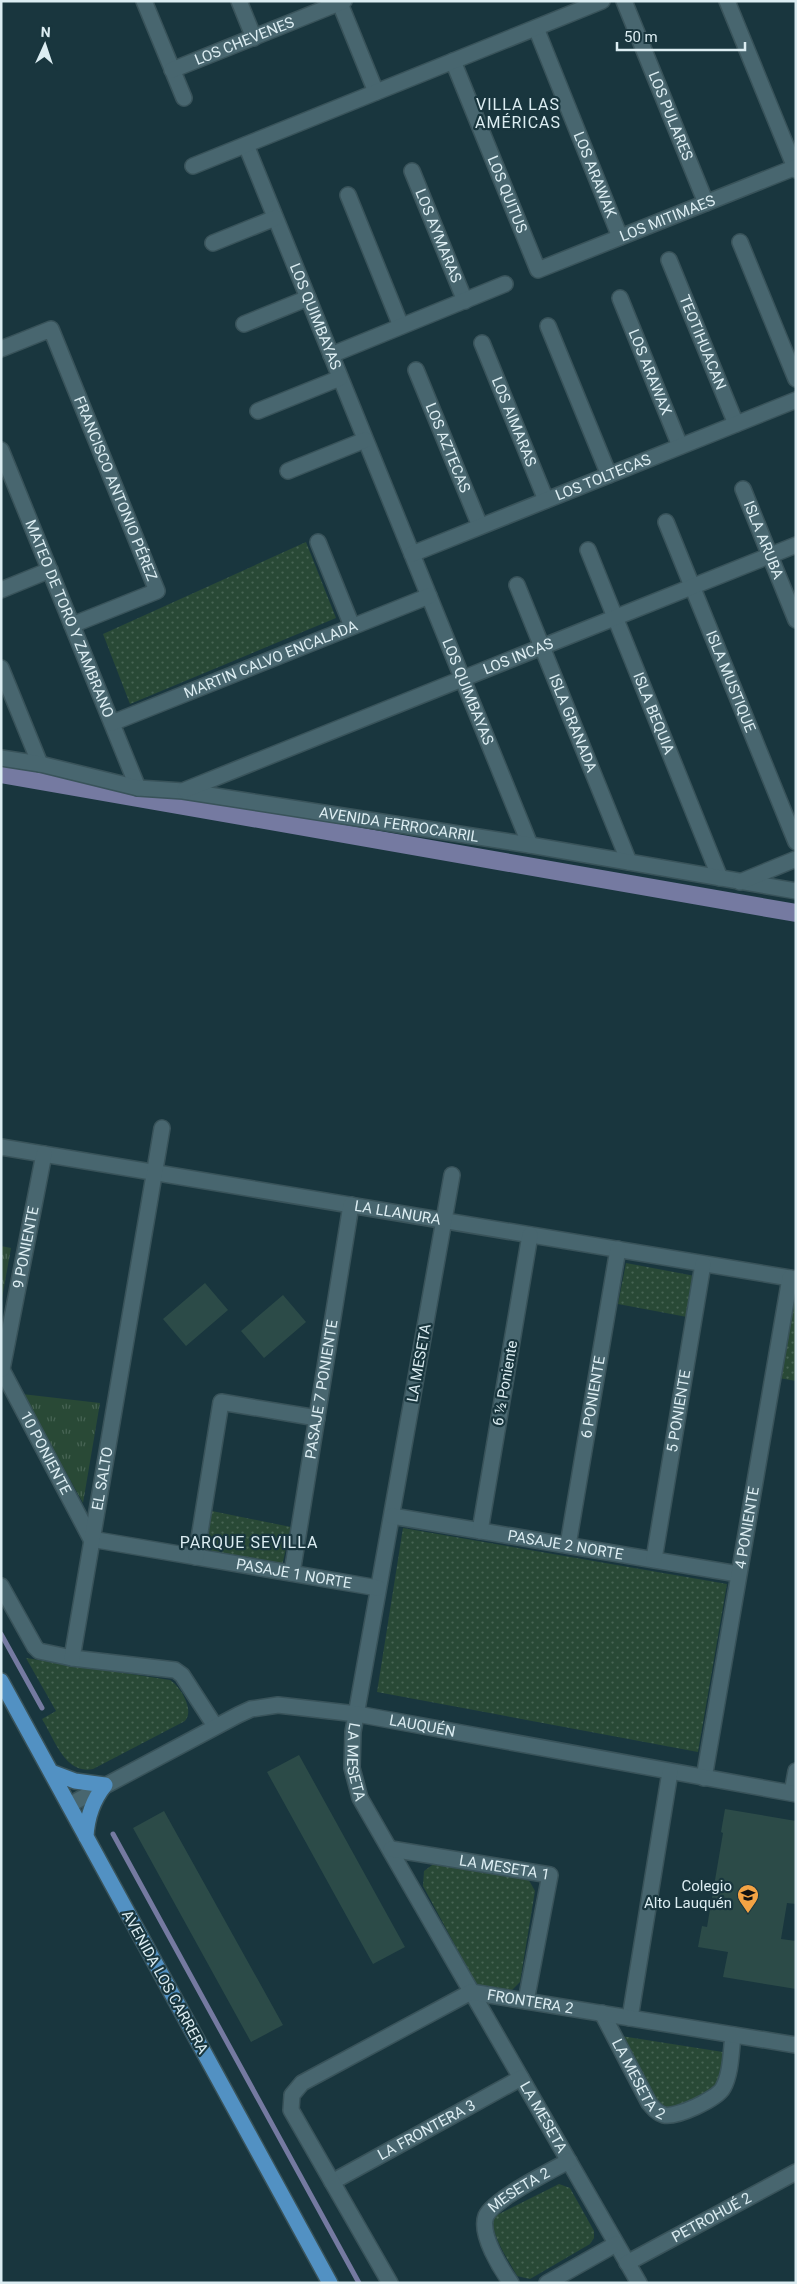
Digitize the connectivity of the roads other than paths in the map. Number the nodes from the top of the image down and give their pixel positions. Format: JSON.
{"nodes":[{"id":1,"x":144,"y":1,"type":"edge"},
{"id":2,"x":239,"y":1,"type":"edge"},
{"id":3,"x":602,"y":1,"type":"edge"},
{"id":4,"x":624,"y":1,"type":"edge"},
{"id":5,"x":727,"y":1,"type":"edge"},
{"id":6,"x":341,"y":2,"type":"edge"},
{"id":7,"x":536,"y":28,"type":"junction"},
{"id":8,"x":254,"y":38,"type":"junction"},
{"id":9,"x":454,"y":61,"type":"junction"},
{"id":10,"x":172,"y":70,"type":"junction"},
{"id":11,"x":376,"y":92,"type":"junction"},
{"id":12,"x":184,"y":98,"type":"dead end"},
{"id":13,"x":246,"y":145,"type":"junction"},
{"id":14,"x":193,"y":166,"type":"dead end"},
{"id":15,"x":795,"y":168,"type":"edge"},
{"id":16,"x":412,"y":171,"type":"dead end"},
{"id":17,"x":348,"y":195,"type":"dead end"},
{"id":18,"x":706,"y":203,"type":"junction"},
{"id":19,"x":276,"y":218,"type":"junction"},
{"id":20,"x":620,"y":238,"type":"junction"},
{"id":21,"x":740,"y":242,"type":"dead end"},
{"id":22,"x":213,"y":243,"type":"dead end"},
{"id":23,"x":669,"y":260,"type":"dead end"},
{"id":24,"x":538,"y":270,"type":"joint"},
{"id":25,"x":505,"y":284,"type":"dead end"},
{"id":26,"x":308,"y":298,"type":"junction"},
{"id":27,"x":620,"y":298,"type":"dead end"},
{"id":28,"x":465,"y":301,"type":"junction"},
{"id":29,"x":244,"y":324,"type":"dead end"},
{"id":30,"x":401,"y":326,"type":"junction"},
{"id":31,"x":548,"y":326,"type":"dead end"},
{"id":32,"x":482,"y":343,"type":"dead end"},
{"id":33,"x":1,"y":349,"type":"edge"},
{"id":34,"x":331,"y":355,"type":"junction"},
{"id":35,"x":416,"y":370,"type":"dead end"},
{"id":36,"x":340,"y":378,"type":"junction"},
{"id":37,"x":796,"y":379,"type":"edge"},
{"id":38,"x":796,"y":400,"type":"edge"},
{"id":39,"x":258,"y":411,"type":"dead end"},
{"id":40,"x":736,"y":424,"type":"junction"},
{"id":41,"x":366,"y":440,"type":"junction"},
{"id":42,"x":680,"y":446,"type":"junction"},
{"id":43,"x":1,"y":450,"type":"edge"},
{"id":44,"x":288,"y":471,"type":"dead end"},
{"id":45,"x":609,"y":474,"type":"junction"},
{"id":46,"x":743,"y":489,"type":"dead end"},
{"id":47,"x":546,"y":500,"type":"junction"},
{"id":48,"x":666,"y":522,"type":"dead end"},
{"id":49,"x":480,"y":526,"type":"junction"},
{"id":50,"x":318,"y":542,"type":"dead end"},
{"id":51,"x":796,"y":544,"type":"edge"},
{"id":52,"x":588,"y":550,"type":"dead end"},
{"id":53,"x":412,"y":554,"type":"junction"},
{"id":54,"x":770,"y":555,"type":"junction"},
{"id":55,"x":50,"y":570,"type":"junction"},
{"id":56,"x":516,"y":585,"type":"dead end"},
{"id":57,"x":692,"y":586,"type":"junction"},
{"id":58,"x":1,"y":590,"type":"edge"},
{"id":59,"x":429,"y":596,"type":"junction"},
{"id":60,"x":615,"y":617,"type":"junction"},
{"id":61,"x":796,"y":620,"type":"edge"},
{"id":62,"x":72,"y":625,"type":"junction"},
{"id":63,"x":352,"y":626,"type":"junction"},
{"id":64,"x":542,"y":647,"type":"junction"},
{"id":65,"x":1,"y":668,"type":"edge"},
{"id":66,"x":462,"y":679,"type":"junction"},
{"id":67,"x":112,"y":723,"type":"junction"},
{"id":68,"x":1,"y":758,"type":"edge"},
{"id":69,"x":40,"y":764,"type":"junction"},
{"id":70,"x":138,"y":788,"type":"junction"},
{"id":71,"x":184,"y":791,"type":"junction"},
{"id":72,"x":796,"y":842,"type":"edge"},
{"id":73,"x":530,"y":845,"type":"junction"},
{"id":74,"x":796,"y":859,"type":"edge"},
{"id":75,"x":629,"y":862,"type":"junction"},
{"id":76,"x":720,"y":878,"type":"junction"},
{"id":77,"x":740,"y":882,"type":"junction"},
{"id":78,"x":796,"y":891,"type":"edge"},
{"id":79,"x":162,"y":1128,"type":"dead end"},
{"id":80,"x":1,"y":1147,"type":"edge"},
{"id":81,"x":44,"y":1154,"type":"junction"},
{"id":82,"x":155,"y":1172,"type":"junction"},
{"id":83,"x":452,"y":1175,"type":"dead end"},
{"id":84,"x":351,"y":1205,"type":"junction"},
{"id":85,"x":444,"y":1220,"type":"junction"},
{"id":86,"x":530,"y":1235,"type":"junction"},
{"id":87,"x":618,"y":1250,"type":"junction"},
{"id":88,"x":703,"y":1264,"type":"junction"},
{"id":89,"x":793,"y":1278,"type":"edge"},
{"id":90,"x":2,"y":1369,"type":"edge"},
{"id":91,"x":317,"y":1418,"type":"junction"},
{"id":92,"x":392,"y":1516,"type":"junction"},
{"id":93,"x":480,"y":1531,"type":"junction"},
{"id":94,"x":91,"y":1539,"type":"junction"},
{"id":95,"x":568,"y":1545,"type":"junction"},
{"id":96,"x":196,"y":1557,"type":"junction"},
{"id":97,"x":654,"y":1560,"type":"junction"},
{"id":98,"x":292,"y":1573,"type":"junction"},
{"id":99,"x":738,"y":1574,"type":"junction"},
{"id":100,"x":1,"y":1586,"type":"edge"},
{"id":101,"x":378,"y":1588,"type":"junction"},
{"id":102,"x":72,"y":1658,"type":"junction"},
{"id":103,"x":1,"y":1681,"type":"edge"},
{"id":104,"x":357,"y":1714,"type":"junction"},
{"id":105,"x":215,"y":1726,"type":"junction"},
{"id":106,"x":796,"y":1771,"type":"edge"},
{"id":107,"x":51,"y":1772,"type":"junction"},
{"id":108,"x":670,"y":1772,"type":"junction"},
{"id":109,"x":704,"y":1778,"type":"junction"},
{"id":110,"x":105,"y":1785,"type":"junction"},
{"id":111,"x":794,"y":1794,"type":"edge"},
{"id":112,"x":69,"y":1805,"type":"junction"},
{"id":113,"x":86,"y":1837,"type":"junction"},
{"id":114,"x":391,"y":1849,"type":"junction"},
{"id":115,"x":471,"y":1992,"type":"junction"},
{"id":116,"x":526,"y":2001,"type":"junction"},
{"id":117,"x":602,"y":2013,"type":"junction"},
{"id":118,"x":630,"y":2018,"type":"junction"},
{"id":119,"x":733,"y":2035,"type":"junction"},
{"id":120,"x":796,"y":2045,"type":"edge"},
{"id":121,"x":521,"y":2078,"type":"junction"},
{"id":122,"x":568,"y":2161,"type":"junction"},
{"id":123,"x":796,"y":2172,"type":"edge"},
{"id":124,"x":332,"y":2182,"type":"junction"},
{"id":125,"x":616,"y":2244,"type":"junction"},
{"id":126,"x":628,"y":2263,"type":"junction"},
{"id":127,"x":330,"y":2283,"type":"edge"},
{"id":128,"x":390,"y":2283,"type":"edge"},
{"id":129,"x":512,"y":2283,"type":"edge"},
{"id":130,"x":547,"y":2283,"type":"edge"},
{"id":131,"x":638,"y":2283,"type":"edge"}],
"edges":[{"from":1,"to":10,"type":"street"},
{"from":2,"to":8,"type":"street"},
{"from":3,"to":7,"type":"street"},
{"from":4,"to":18,"type":"street","name":"LOS PULARES"},
{"from":5,"to":15,"type":"street"},
{"from":6,"to":8,"type":"street","name":"LOS CHEVENES"},
{"from":6,"to":11,"type":"street"},
{"from":7,"to":9,"type":"street"},
{"from":7,"to":20,"type":"street","name":"LOS ARAWAK"},
{"from":8,"to":10,"type":"street","name":"LOS CHEVENES"},
{"from":9,"to":11,"type":"street"},
{"from":9,"to":24,"type":"street","name":"LOS QUITUS"},
{"from":10,"to":12,"type":"street"},
{"from":11,"to":13,"type":"street"},
{"from":13,"to":14,"type":"street"},
{"from":13,"to":19,"type":"street","name":"LOS QUIMBAYAS"},
{"from":15,"to":18,"type":"street","name":"LOS MITIMAES"},
{"from":16,"to":28,"type":"street","name":"LOS AYMARAS"},
{"from":17,"to":30,"type":"street"},
{"from":18,"to":20,"type":"street","name":"LOS MITIMAES"},
{"from":19,"to":22,"type":"street"},
{"from":19,"to":26,"type":"street","name":"LOS QUIMBAYAS"},
{"from":20,"to":24,"type":"street","name":"LOS MITIMAES"},
{"from":21,"to":37,"type":"street"},
{"from":23,"to":40,"type":"street","name":"TEOTIHUACAN"},
{"from":25,"to":28,"type":"street"},
{"from":26,"to":29,"type":"street"},
{"from":26,"to":34,"type":"street","name":"LOS QUIMBAYAS"},
{"from":27,"to":42,"type":"street","name":"LOS ARAWAX"},
{"from":28,"to":30,"type":"street"},
{"from":30,"to":34,"type":"street"},
{"from":31,"to":45,"type":"street"},
{"from":32,"to":47,"type":"street","name":"LOS AIMARAS"},
{"from":33,"to":62,"type":"street","name":"FRANCISCO ANTONIO PÉREZ"},
{"from":34,"to":36,"type":"street","name":"LOS QUIMBAYAS"},
{"from":35,"to":49,"type":"street","name":"LOS AZTECAS"},
{"from":36,"to":39,"type":"street"},
{"from":36,"to":41,"type":"street","name":"LOS QUIMBAYAS"},
{"from":38,"to":40,"type":"street","name":"LOS TOLTECAS"},
{"from":40,"to":42,"type":"street","name":"LOS TOLTECAS"},
{"from":41,"to":44,"type":"street"},
{"from":41,"to":53,"type":"street","name":"LOS QUIMBAYAS"},
{"from":42,"to":45,"type":"street","name":"LOS TOLTECAS"},
{"from":43,"to":55,"type":"street","name":"MATEO DE TORO Y ZAMBRANO"},
{"from":45,"to":47,"type":"street","name":"LOS TOLTECAS"},
{"from":46,"to":54,"type":"street","name":"ISLA ARUBA"},
{"from":47,"to":49,"type":"street","name":"LOS TOLTECAS"},
{"from":48,"to":57,"type":"street","name":"ISLA MUSTIQUE"},
{"from":49,"to":53,"type":"street","name":"LOS TOLTECAS"},
{"from":50,"to":63,"type":"street"},
{"from":51,"to":54,"type":"street","name":"LOS INCAS"},
{"from":52,"to":60,"type":"street","name":"ISLA BEQUIA"},
{"from":53,"to":59,"type":"street","name":"LOS QUIMBAYAS"},
{"from":54,"to":57,"type":"street","name":"LOS INCAS"},
{"from":54,"to":61,"type":"street","name":"ISLA ARUBA"},
{"from":55,"to":58,"type":"street"},
{"from":55,"to":62,"type":"street","name":"MATEO DE TORO Y ZAMBRANO"},
{"from":56,"to":64,"type":"street","name":"ISLA GRANADA"},
{"from":57,"to":60,"type":"street","name":"LOS INCAS"},
{"from":57,"to":72,"type":"street","name":"ISLA MUSTIQUE"},
{"from":59,"to":63,"type":"street","name":"MARTIN CALVO ENCALADA"},
{"from":59,"to":66,"type":"street","name":"LOS QUIMBAYAS"},
{"from":60,"to":64,"type":"street","name":"LOS INCAS"},
{"from":60,"to":76,"type":"street","name":"ISLA BEQUIA"},
{"from":62,"to":67,"type":"street","name":"MATEO DE TORO Y ZAMBRANO"},
{"from":63,"to":67,"type":"street","name":"MARTIN CALVO ENCALADA"},
{"from":64,"to":66,"type":"street","name":"LOS INCAS"},
{"from":64,"to":75,"type":"street","name":"ISLA GRANADA"},
{"from":65,"to":69,"type":"street"},
{"from":66,"to":71,"type":"street","name":"LOS INCAS"},
{"from":66,"to":73,"type":"street","name":"LOS QUIMBAYAS"},
{"from":67,"to":70,"type":"street","name":"MATEO DE TORO Y ZAMBRANO"},
{"from":68,"to":69,"type":"street","name":"AVENIDA FERROCARRIL"},
{"from":69,"to":70,"type":"street","name":"AVENIDA FERROCARRIL"},
{"from":70,"to":71,"type":"street","name":"AVENIDA FERROCARRIL"},
{"from":71,"to":73,"type":"street","name":"AVENIDA FERROCARRIL"},
{"from":73,"to":75,"type":"street","name":"AVENIDA FERROCARRIL"},
{"from":74,"to":77,"type":"street"},
{"from":75,"to":76,"type":"street","name":"AVENIDA FERROCARRIL"},
{"from":76,"to":77,"type":"street","name":"AVENIDA FERROCARRIL"},
{"from":77,"to":78,"type":"street","name":"AVENIDA FERROCARRIL"},
{"from":79,"to":82,"type":"street","name":"EL SALTO"},
{"from":80,"to":81,"type":"street","name":"LA LLANURA"},
{"from":81,"to":82,"type":"street","name":"LA LLANURA"},
{"from":81,"to":90,"type":"street","name":"9 PONIENTE"},
{"from":82,"to":84,"type":"street","name":"LA LLANURA"},
{"from":82,"to":94,"type":"street","name":"EL SALTO"},
{"from":83,"to":85,"type":"street","name":"LA MESETA"},
{"from":84,"to":85,"type":"street","name":"LA LLANURA"},
{"from":84,"to":91,"type":"street","name":"PASAJE 7 PONIENTE"},
{"from":85,"to":86,"type":"street","name":"LA LLANURA"},
{"from":85,"to":92,"type":"street","name":"LA MESETA"},
{"from":86,"to":87,"type":"street","name":"LA LLANURA"},
{"from":86,"to":93,"type":"street","name":"6 ½ Poniente"},
{"from":87,"to":88,"type":"street","name":"LA LLANURA"},
{"from":87,"to":95,"type":"street","name":"6 PONIENTE"},
{"from":88,"to":89,"type":"street","name":"LA LLANURA"},
{"from":88,"to":97,"type":"street","name":"5 PONIENTE"},
{"from":89,"to":99,"type":"street","name":"4 PONIENTE"},
{"from":90,"to":94,"type":"street","name":"10 PONIENTE"},
{"from":91,"to":96,"type":"street"},
{"from":91,"to":98,"type":"street","name":"PASAJE 7 PONIENTE"},
{"from":92,"to":93,"type":"street","name":"PASAJE 2 NORTE"},
{"from":92,"to":101,"type":"street","name":"LA MESETA"},
{"from":93,"to":95,"type":"street","name":"PASAJE 2 NORTE"},
{"from":94,"to":96,"type":"street","name":"PASAJE 1 NORTE"},
{"from":94,"to":102,"type":"street","name":"EL SALTO"},
{"from":95,"to":97,"type":"street","name":"PASAJE 2 NORTE"},
{"from":96,"to":98,"type":"street","name":"PASAJE 1 NORTE"},
{"from":97,"to":99,"type":"street","name":"PASAJE 2 NORTE"},
{"from":98,"to":101,"type":"street","name":"PASAJE 1 NORTE"},
{"from":99,"to":109,"type":"street","name":"4 PONIENTE"},
{"from":100,"to":102,"type":"street"},
{"from":101,"to":104,"type":"street","name":"LA MESETA"},
{"from":102,"to":105,"type":"street"},
{"from":103,"to":107,"type":"main road","name":"AVENIDA LOS CARRERA"},
{"from":104,"to":105,"type":"street","name":"LAUQUÉN"},
{"from":104,"to":108,"type":"street","name":"LAUQUÉN"},
{"from":104,"to":114,"type":"street","name":"LA MESETA"},
{"from":105,"to":110,"type":"street","name":"LAUQUÉN"},
{"from":106,"to":111,"type":"street"},
{"from":107,"to":110,"type":"main road"},
{"from":107,"to":112,"type":"main road","name":"AVENIDA LOS CARRERA"},
{"from":108,"to":109,"type":"street","name":"LAUQUÉN"},
{"from":108,"to":118,"type":"street"},
{"from":109,"to":111,"type":"street","name":"LAUQUÉN"},
{"from":110,"to":112,"type":"street","name":"LAUQUÉN"},
{"from":110,"to":113,"type":"main road"},
{"from":112,"to":113,"type":"main road","name":"AVENIDA LOS CARRERA"},
{"from":113,"to":127,"type":"main road","name":"AVENIDA LOS CARRERA"},
{"from":114,"to":115,"type":"street","name":"LA MESETA"},
{"from":114,"to":116,"type":"street","name":"LA MESETA 1"},
{"from":115,"to":116,"type":"street","name":"FRONTERA 2"},
{"from":115,"to":121,"type":"street","name":"LA MESETA"},
{"from":115,"to":124,"type":"street","name":"FRONTERA 2"},
{"from":116,"to":117,"type":"street","name":"FRONTERA 2"},
{"from":117,"to":118,"type":"street","name":"FRONTERA 2"},
{"from":117,"to":119,"type":"street","name":"LA MESETA 2"},
{"from":118,"to":119,"type":"street","name":"FRONTERA 2"},
{"from":119,"to":120,"type":"street","name":"FRONTERA 2"},
{"from":121,"to":122,"type":"street","name":"LA MESETA"},
{"from":121,"to":124,"type":"street","name":"LA FRONTERA 3"},
{"from":122,"to":125,"type":"street","name":"LA MESETA"},
{"from":122,"to":129,"type":"street","name":"MESETA 2"},
{"from":123,"to":126,"type":"street","name":"PETROHUÉ 2"},
{"from":124,"to":128,"type":"street"},
{"from":125,"to":126,"type":"street","name":"LA MESETA"},
{"from":125,"to":130,"type":"street"},
{"from":126,"to":131,"type":"street","name":"LA MESETA"}]}
